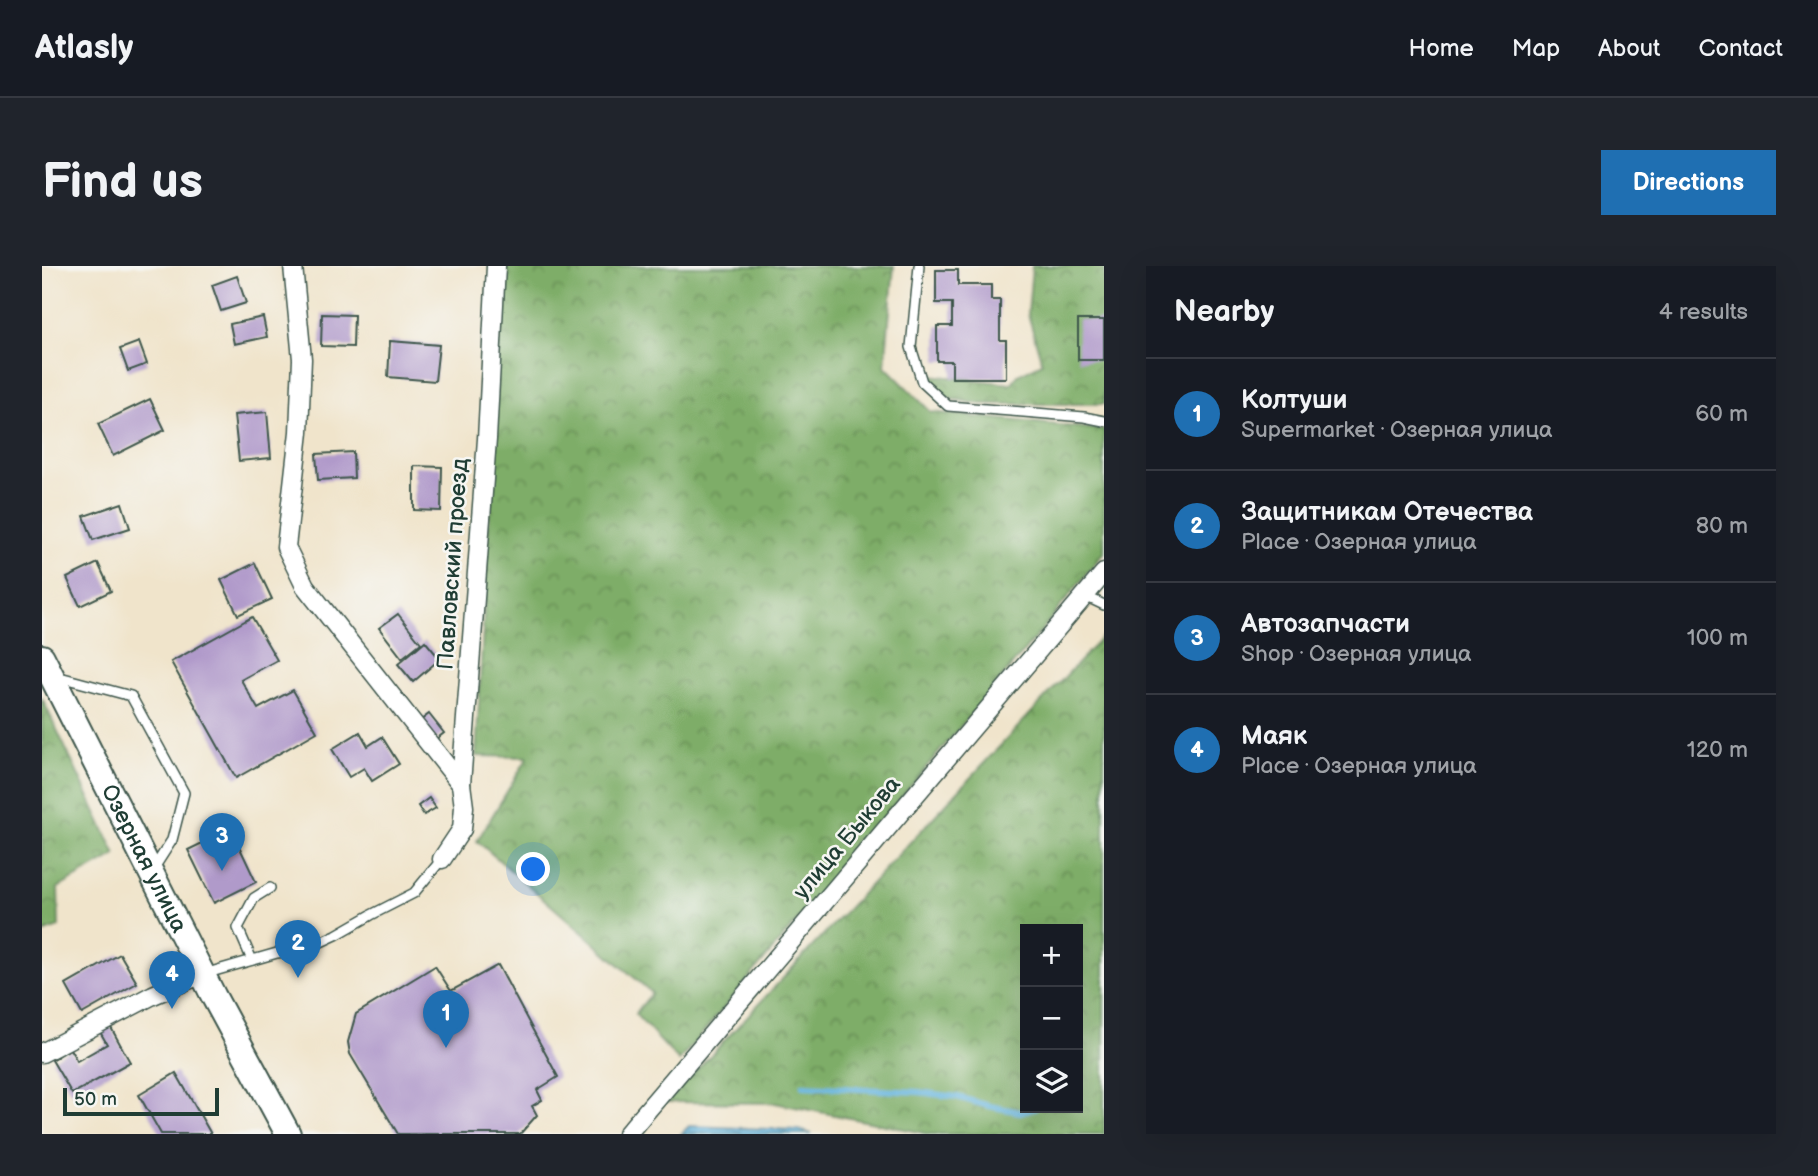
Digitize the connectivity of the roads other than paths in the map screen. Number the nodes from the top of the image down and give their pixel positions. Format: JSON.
{"nodes":[{"id":1,"x":293,"y":266,"type":"edge"},
{"id":2,"x":496,"y":266,"type":"edge"},
{"id":3,"x":919,"y":266,"type":"edge"},
{"id":4,"x":1104,"y":421,"type":"edge"},
{"id":5,"x":1104,"y":573,"type":"edge"},
{"id":6,"x":1085,"y":596,"type":"junction"},
{"id":7,"x":1104,"y":606,"type":"edge"},
{"id":8,"x":47,"y":666,"type":"edge"},
{"id":9,"x":461,"y":784,"type":"junction"},
{"id":10,"x":442,"y":859,"type":"joint"},
{"id":11,"x":151,"y":872,"type":"junction"},
{"id":12,"x":270,"y":888,"type":"dead end"},
{"id":13,"x":251,"y":960,"type":"junction"},
{"id":14,"x":202,"y":974,"type":"junction"},
{"id":15,"x":42,"y":1053,"type":"edge"},
{"id":16,"x":288,"y":1134,"type":"edge"},
{"id":17,"x":626,"y":1134,"type":"edge"}],
"edges":[{"from":1,"to":9,"type":"street"},
{"from":2,"to":9,"type":"street","name":"Павловский проезд"},
{"from":3,"to":4,"type":"lane"},
{"from":5,"to":6,"type":"street","name":"улица Быкова"},
{"from":6,"to":7,"type":"lane"},
{"from":6,"to":17,"type":"street","name":"улица Быкова"},
{"from":8,"to":11,"type":"main road","name":"Озерная улица"},
{"from":8,"to":11,"type":"lane"},
{"from":9,"to":10,"type":"street","name":"Павловский проезд"},
{"from":10,"to":13,"type":"lane"},
{"from":11,"to":14,"type":"main road","name":"Озерная улица"},
{"from":12,"to":13,"type":"lane"},
{"from":13,"to":14,"type":"lane"},
{"from":14,"to":15,"type":"street"},
{"from":14,"to":16,"type":"main road","name":"Озерная улица"}]}
